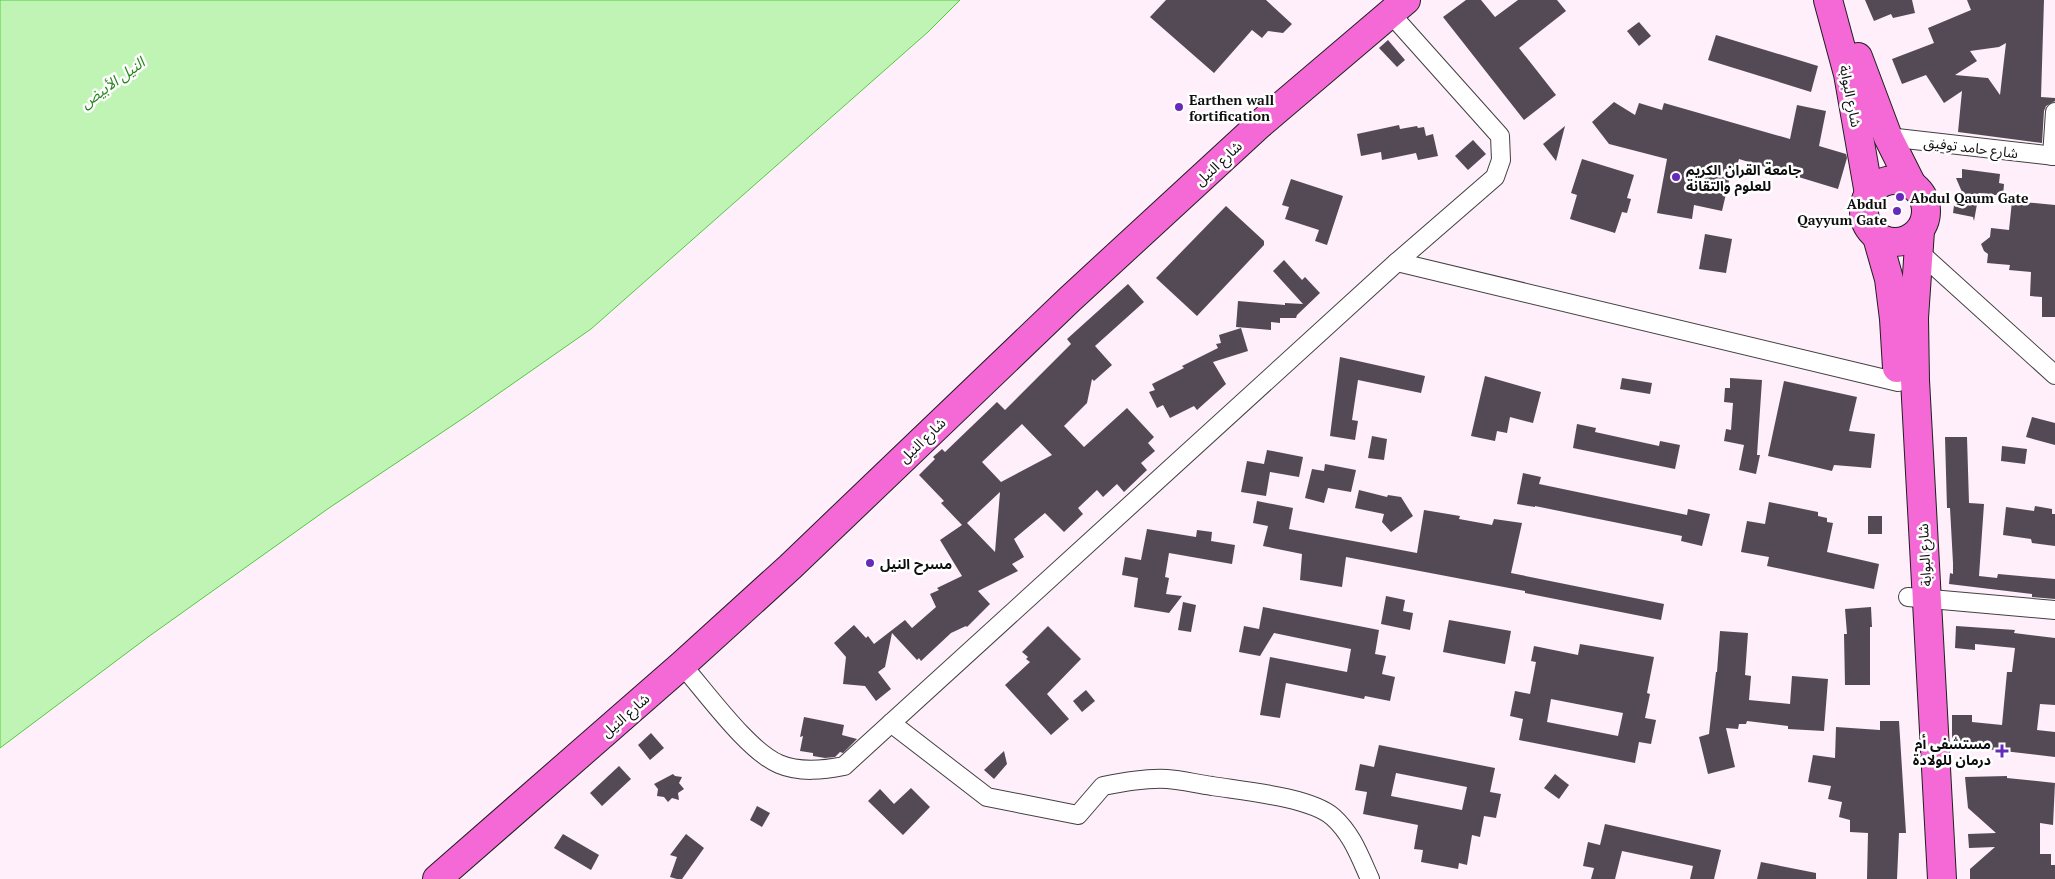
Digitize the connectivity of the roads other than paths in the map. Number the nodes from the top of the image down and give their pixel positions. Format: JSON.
{"nodes":[{"id":1,"x":1828,"y":0,"type":"edge"},
{"id":2,"x":1843,"y":0,"type":"edge"},
{"id":3,"x":1398,"y":6,"type":"edge"},
{"id":4,"x":2055,"y":112,"type":"edge"},
{"id":5,"x":1888,"y":137,"type":"junction"},
{"id":6,"x":2053,"y":156,"type":"edge"},
{"id":7,"x":1912,"y":185,"type":"junction"},
{"id":8,"x":1869,"y":194,"type":"junction"},
{"id":9,"x":1876,"y":237,"type":"junction"},
{"id":10,"x":1919,"y":241,"type":"junction"},
{"id":11,"x":1397,"y":262,"type":"junction"},
{"id":12,"x":2055,"y":375,"type":"edge"},
{"id":13,"x":1898,"y":382,"type":"junction"},
{"id":14,"x":1917,"y":597,"type":"junction"},
{"id":15,"x":2055,"y":610,"type":"edge"},
{"id":16,"x":682,"y":665,"type":"junction"},
{"id":17,"x":891,"y":723,"type":"junction"},
{"id":18,"x":438,"y":879,"type":"edge"},
{"id":19,"x":1370,"y":879,"type":"edge"},
{"id":20,"x":1926,"y":879,"type":"edge"},
{"id":21,"x":1942,"y":879,"type":"edge"}],
"edges":[{"from":1,"to":8,"type":"main road","name":"شارع البوابة"},
{"from":2,"to":5,"type":"main road","name":"شارع البوابة"},
{"from":3,"to":11,"type":"street"},
{"from":3,"to":16,"type":"main road","name":"شارع النيل"},
{"from":4,"to":6,"type":"street"},
{"from":5,"to":6,"type":"street","name":"شارع حامد توفيق"},
{"from":5,"to":7,"type":"main road","name":"شارع البوابة"},
{"from":7,"to":8,"type":"main road"},
{"from":7,"to":10,"type":"main road"},
{"from":8,"to":9,"type":"main road"},
{"from":9,"to":10,"type":"main road"},
{"from":9,"to":13,"type":"main road","name":"شارع البوابة"},
{"from":10,"to":12,"type":"street"},
{"from":10,"to":14,"type":"main road","name":"شارع البوابة"},
{"from":11,"to":13,"type":"street"},
{"from":11,"to":17,"type":"street"},
{"from":13,"to":14,"type":"main road","name":"شارع البوابة"},
{"from":14,"to":15,"type":"street"},
{"from":14,"to":20,"type":"main road","name":"شارع البوابة"},
{"from":14,"to":21,"type":"main road","name":"شارع البوابة"},
{"from":16,"to":17,"type":"street"},
{"from":16,"to":18,"type":"main road","name":"شارع النيل"},
{"from":17,"to":19,"type":"street"}]}
